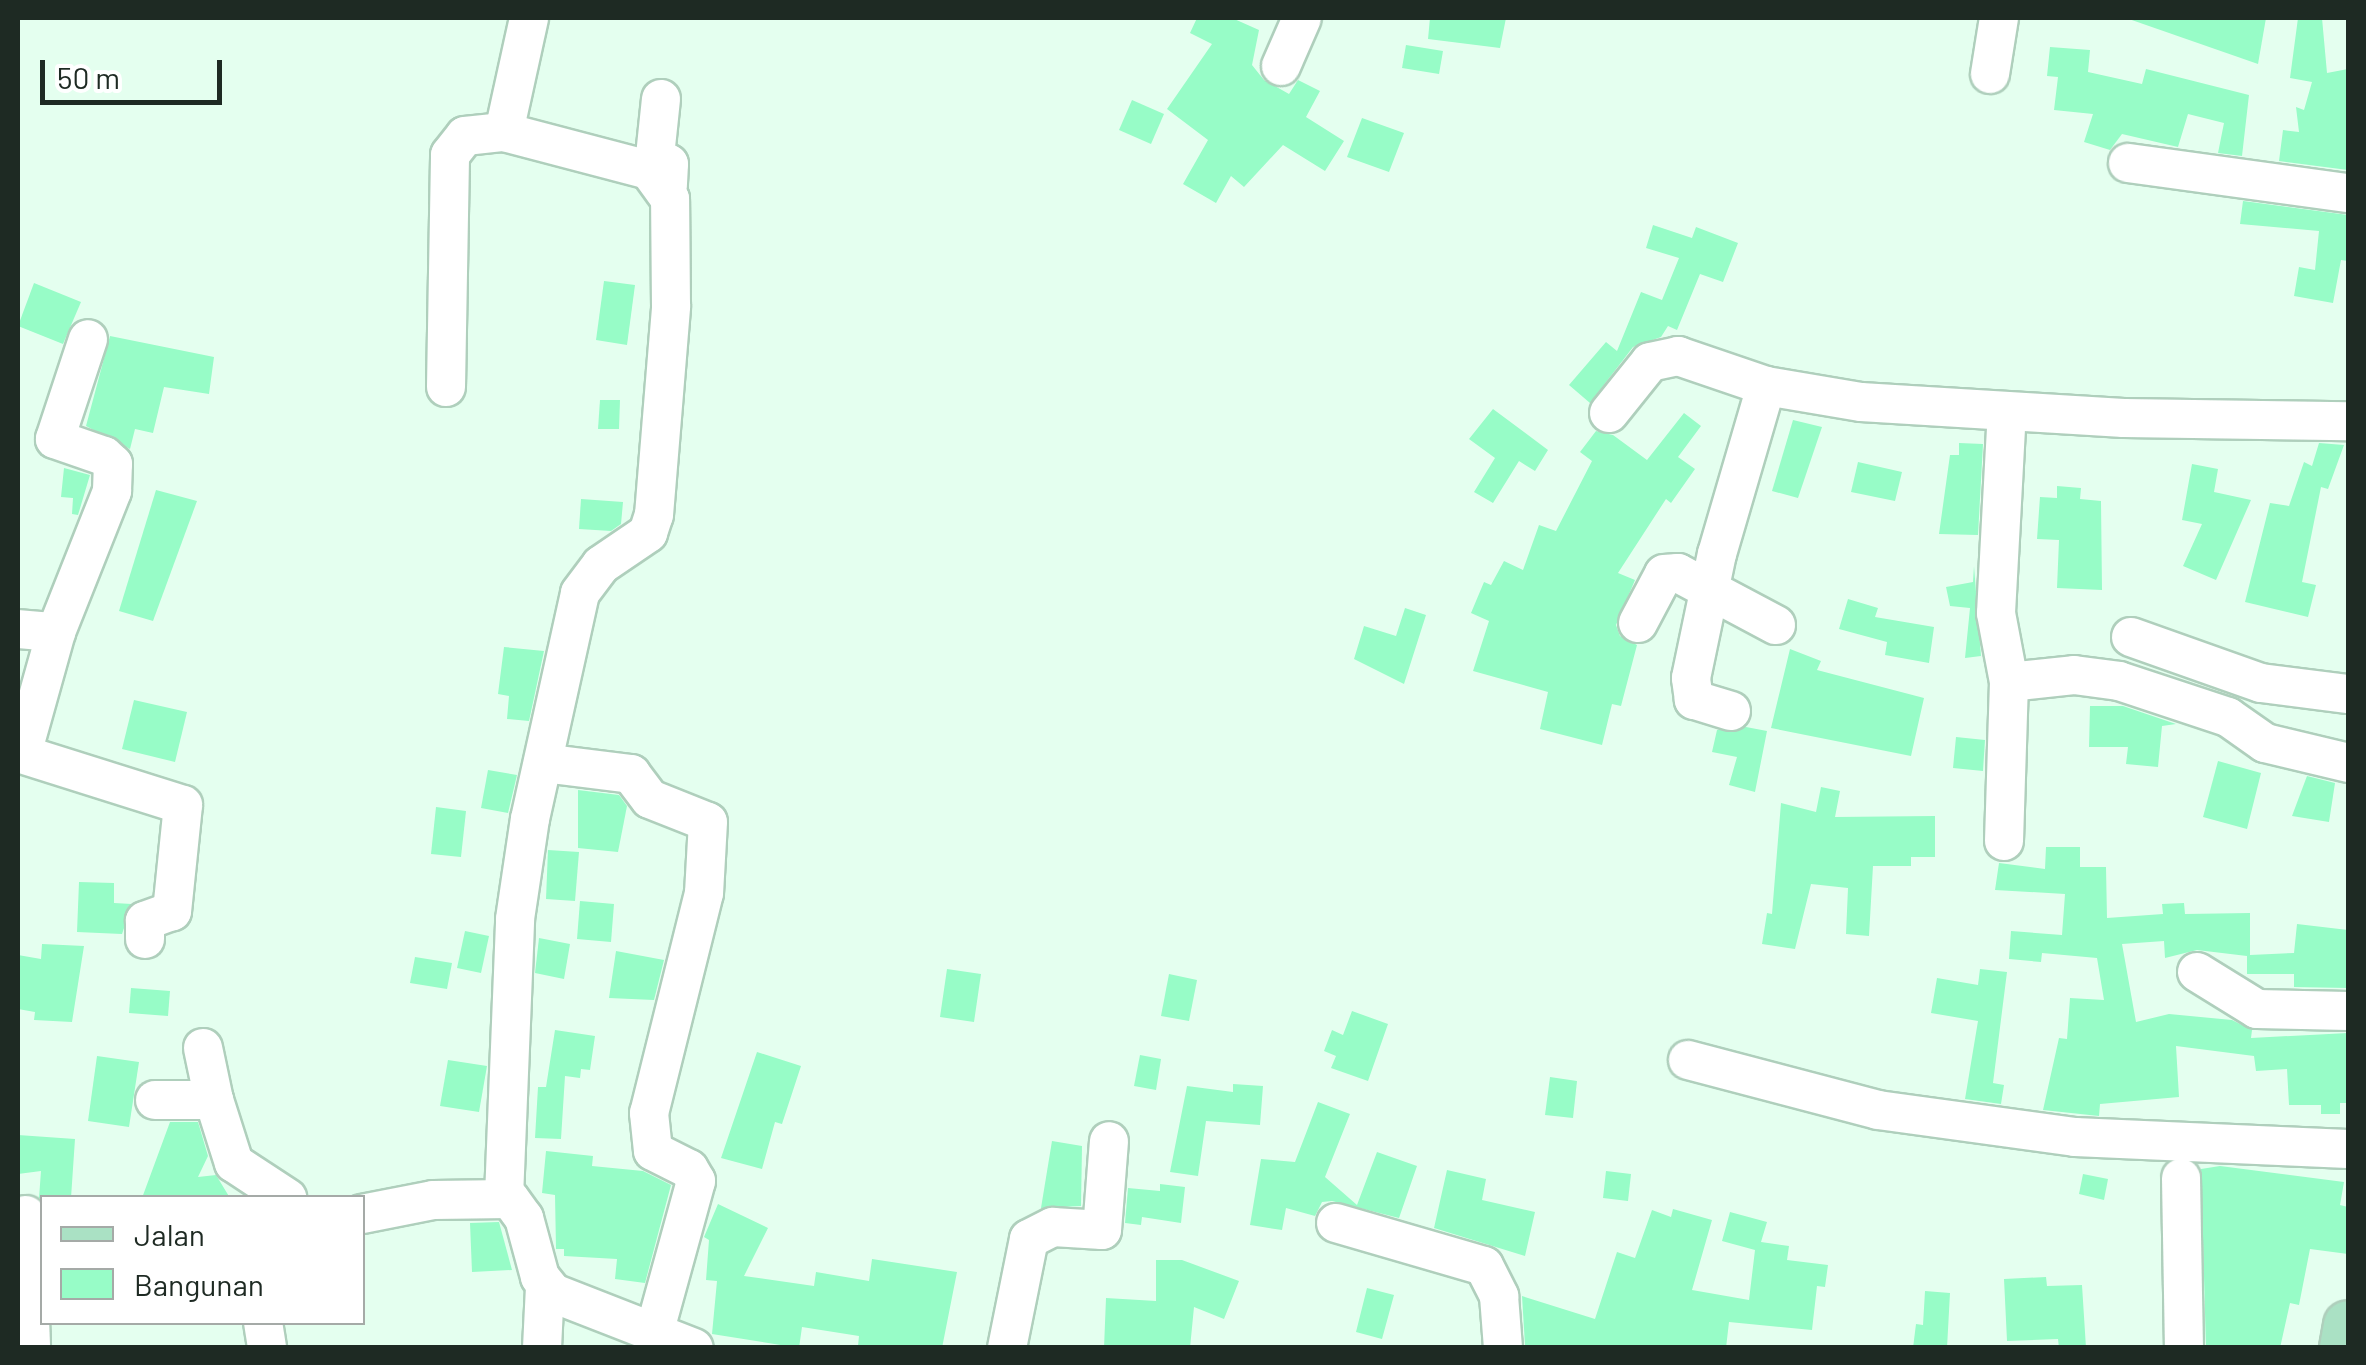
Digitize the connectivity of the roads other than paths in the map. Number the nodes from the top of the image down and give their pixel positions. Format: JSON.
{"nodes":[{"id":1,"x":529,"y":18,"type":"edge"},
{"id":2,"x":1302,"y":18,"type":"edge"},
{"id":3,"x":1999,"y":18,"type":"edge"},
{"id":4,"x":1281,"y":66,"type":"dead end"},
{"id":5,"x":1990,"y":74,"type":"dead end"},
{"id":6,"x":660,"y":99,"type":"dead end"},
{"id":7,"x":504,"y":132,"type":"junction"},
{"id":8,"x":2128,"y":162,"type":"dead end"},
{"id":9,"x":668,"y":192,"type":"junction"},
{"id":10,"x":2348,"y":192,"type":"edge"},
{"id":11,"x":88,"y":339,"type":"dead end"},
{"id":12,"x":1766,"y":386,"type":"junction"},
{"id":13,"x":446,"y":387,"type":"dead end"},
{"id":14,"x":2007,"y":411,"type":"junction"},
{"id":15,"x":1609,"y":412,"type":"dead end"},
{"id":16,"x":2348,"y":421,"type":"edge"},
{"id":17,"x":1709,"y":586,"type":"junction"},
{"id":18,"x":1638,"y":622,"type":"dead end"},
{"id":19,"x":1776,"y":624,"type":"dead end"},
{"id":20,"x":18,"y":629,"type":"edge"},
{"id":21,"x":56,"y":632,"type":"junction"},
{"id":22,"x":2131,"y":637,"type":"dead end"},
{"id":23,"x":2009,"y":682,"type":"junction"},
{"id":24,"x":2348,"y":694,"type":"edge"},
{"id":25,"x":1731,"y":711,"type":"dead end"},
{"id":26,"x":20,"y":753,"type":"edge"},
{"id":27,"x":542,"y":763,"type":"junction"},
{"id":28,"x":2348,"y":763,"type":"edge"},
{"id":29,"x":2004,"y":841,"type":"dead end"},
{"id":30,"x":145,"y":939,"type":"dead end"},
{"id":31,"x":2196,"y":972,"type":"dead end"},
{"id":32,"x":2348,"y":1010,"type":"edge"},
{"id":33,"x":203,"y":1048,"type":"dead end"},
{"id":34,"x":1688,"y":1060,"type":"dead end"},
{"id":35,"x":155,"y":1100,"type":"dead end"},
{"id":36,"x":214,"y":1100,"type":"junction"},
{"id":37,"x":1110,"y":1142,"type":"dead end"},
{"id":38,"x":2348,"y":1150,"type":"edge"},
{"id":39,"x":2181,"y":1178,"type":"dead end"},
{"id":40,"x":283,"y":1195,"type":"edge"},
{"id":41,"x":504,"y":1197,"type":"junction"},
{"id":42,"x":29,"y":1210,"type":"edge"},
{"id":43,"x":365,"y":1213,"type":"edge"},
{"id":44,"x":1336,"y":1223,"type":"dead end"},
{"id":45,"x":544,"y":1286,"type":"junction"},
{"id":46,"x":2348,"y":1325,"type":"edge"},
{"id":47,"x":654,"y":1334,"type":"junction"},
{"id":48,"x":31,"y":1348,"type":"edge"},
{"id":49,"x":542,"y":1348,"type":"edge"},
{"id":50,"x":694,"y":1348,"type":"edge"},
{"id":51,"x":1007,"y":1348,"type":"edge"},
{"id":52,"x":1503,"y":1348,"type":"edge"},
{"id":53,"x":2184,"y":1348,"type":"edge"},
{"id":54,"x":2344,"y":1348,"type":"edge"}],
"edges":[{"from":1,"to":7,"type":"street"},
{"from":2,"to":4,"type":"street"},
{"from":3,"to":5,"type":"street"},
{"from":6,"to":9,"type":"street"},
{"from":7,"to":9,"type":"street"},
{"from":7,"to":13,"type":"street"},
{"from":8,"to":10,"type":"street"},
{"from":9,"to":27,"type":"street"},
{"from":11,"to":21,"type":"street"},
{"from":12,"to":14,"type":"street"},
{"from":12,"to":15,"type":"street"},
{"from":12,"to":17,"type":"street"},
{"from":14,"to":16,"type":"street"},
{"from":14,"to":23,"type":"street"},
{"from":17,"to":18,"type":"street"},
{"from":17,"to":19,"type":"street"},
{"from":17,"to":25,"type":"street"},
{"from":20,"to":21,"type":"street"},
{"from":21,"to":26,"type":"street"},
{"from":22,"to":24,"type":"street"},
{"from":23,"to":28,"type":"street"},
{"from":23,"to":29,"type":"street"},
{"from":26,"to":30,"type":"street"},
{"from":27,"to":41,"type":"street"},
{"from":27,"to":47,"type":"street"},
{"from":31,"to":32,"type":"street"},
{"from":33,"to":36,"type":"street"},
{"from":34,"to":38,"type":"street"},
{"from":35,"to":36,"type":"street"},
{"from":36,"to":40,"type":"street"},
{"from":37,"to":51,"type":"street"},
{"from":39,"to":53,"type":"street"},
{"from":41,"to":43,"type":"street"},
{"from":41,"to":45,"type":"street"},
{"from":42,"to":48,"type":"street"},
{"from":44,"to":52,"type":"street"},
{"from":45,"to":47,"type":"street"},
{"from":45,"to":49,"type":"street"},
{"from":46,"to":54,"type":"main road"},
{"from":47,"to":50,"type":"street"}]}
